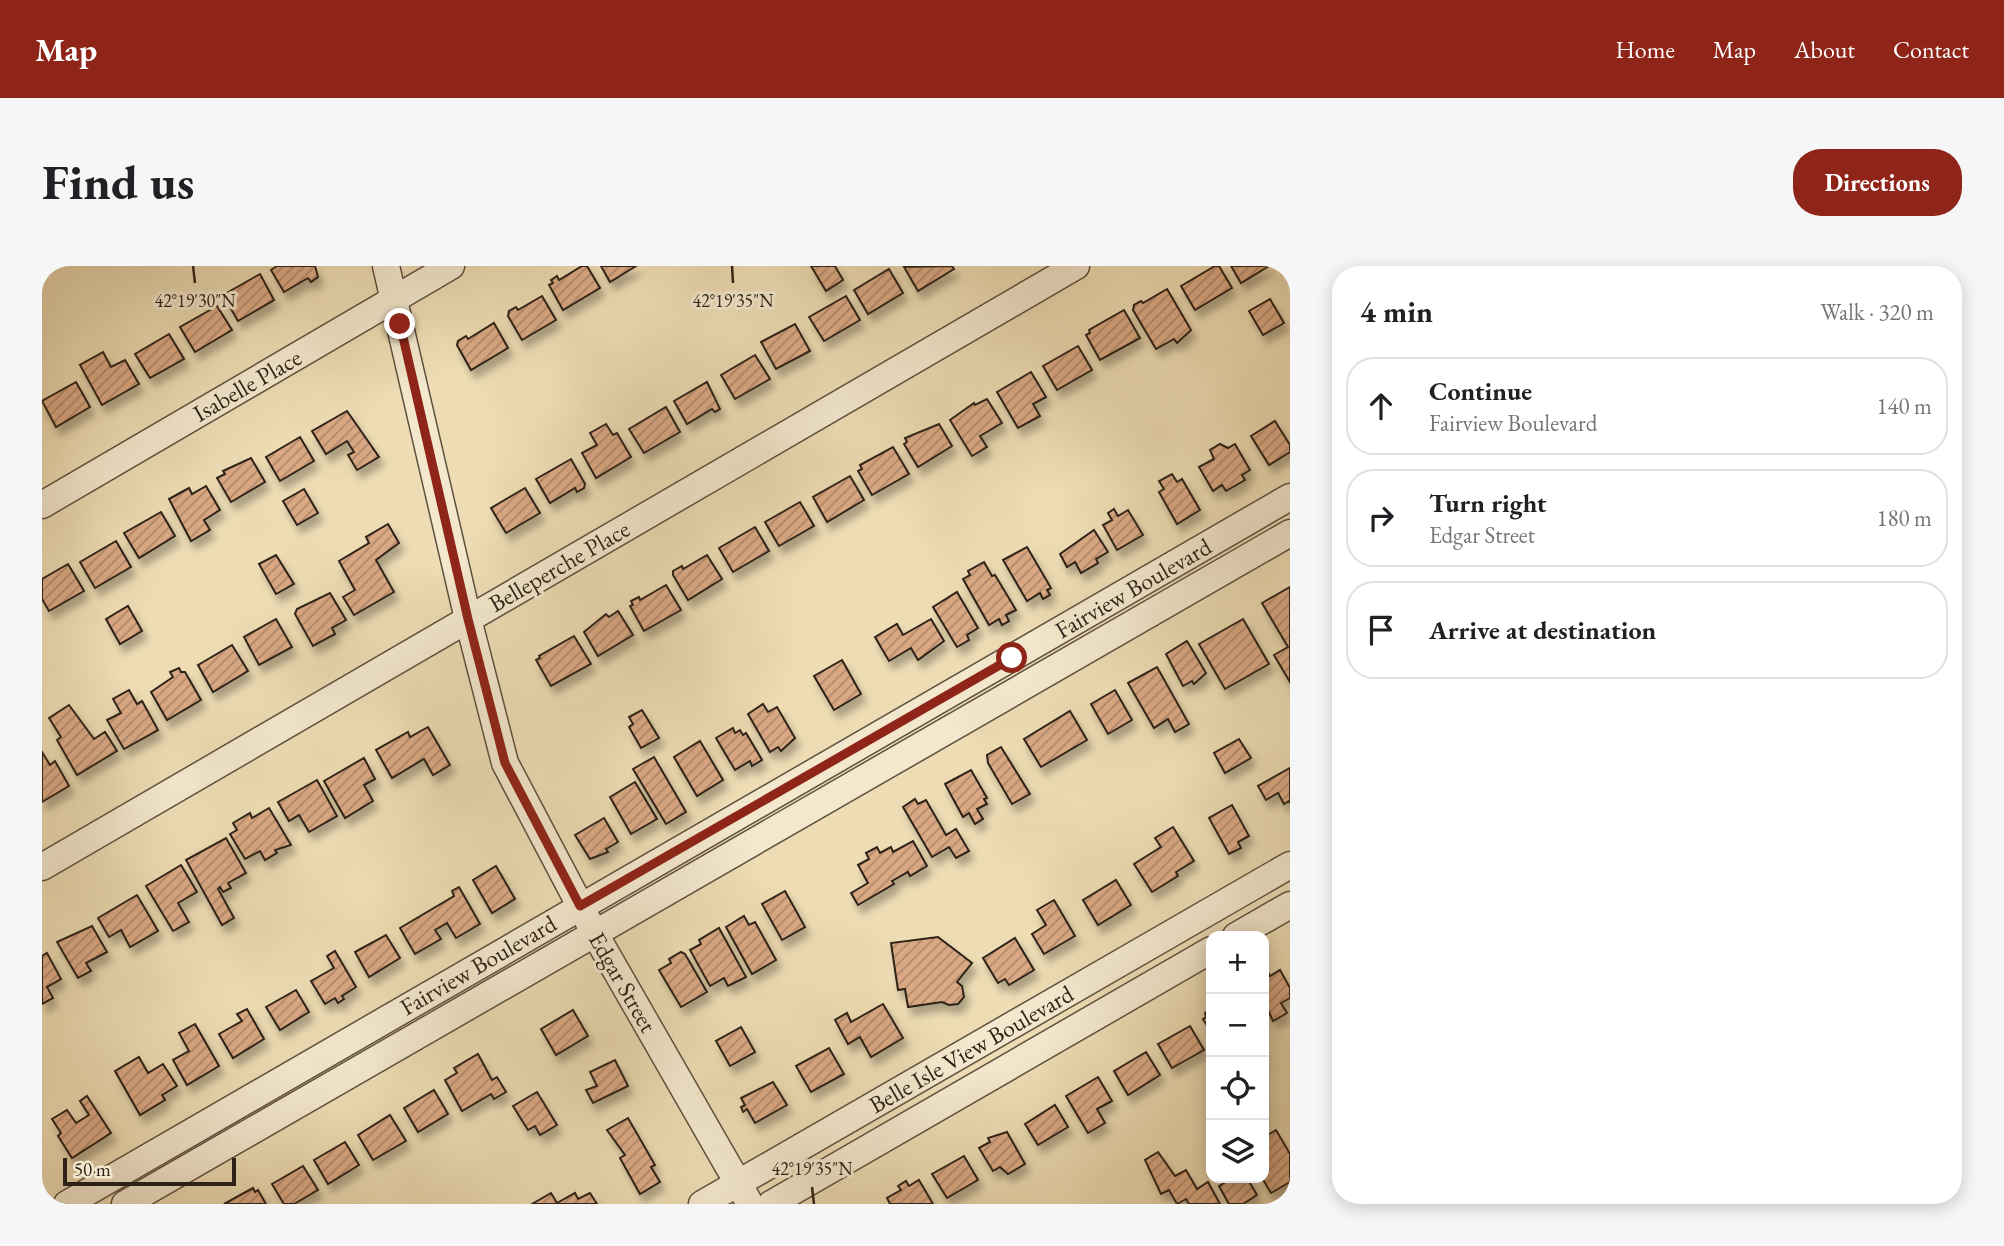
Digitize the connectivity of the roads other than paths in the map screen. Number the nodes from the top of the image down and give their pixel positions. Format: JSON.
{"nodes":[{"id":1,"x":386,"y":266,"type":"edge"},
{"id":2,"x":452,"y":266,"type":"edge"},
{"id":3,"x":1076,"y":266,"type":"edge"},
{"id":4,"x":394,"y":299,"type":"junction"},
{"id":5,"x":1290,"y":497,"type":"edge"},
{"id":6,"x":42,"y":505,"type":"edge"},
{"id":7,"x":1290,"y":533,"type":"edge"},
{"id":8,"x":468,"y":619,"type":"junction"},
{"id":9,"x":1012,"y":658,"type":"junction"},
{"id":10,"x":1026,"y":686,"type":"junction"},
{"id":11,"x":1290,"y":865,"type":"edge"},
{"id":12,"x":42,"y":867,"type":"edge"},
{"id":13,"x":1240,"y":894,"type":"junction"},
{"id":14,"x":1290,"y":905,"type":"edge"},
{"id":15,"x":580,"y":906,"type":"junction"},
{"id":16,"x":1247,"y":930,"type":"edge"},
{"id":17,"x":595,"y":934,"type":"junction"},
{"id":18,"x":1206,"y":953,"type":"edge"},
{"id":19,"x":744,"y":1194,"type":"edge"},
{"id":20,"x":73,"y":1203,"type":"edge"},
{"id":21,"x":125,"y":1204,"type":"edge"},
{"id":22,"x":702,"y":1204,"type":"edge"},
{"id":23,"x":771,"y":1204,"type":"edge"}],
"edges":[{"from":1,"to":4,"type":"street","name":"Edgar Street"},
{"from":2,"to":4,"type":"street","name":"Isabelle Place"},
{"from":3,"to":8,"type":"street","name":"Belleperche Place"},
{"from":4,"to":6,"type":"street","name":"Isabelle Place"},
{"from":4,"to":8,"type":"street","name":"Edgar Street"},
{"from":5,"to":9,"type":"street","name":"Fairview Boulevard"},
{"from":7,"to":10,"type":"street","name":"Fairview Boulevard"},
{"from":8,"to":12,"type":"street","name":"Belleperche Place"},
{"from":8,"to":15,"type":"street","name":"Edgar Street"},
{"from":9,"to":10,"type":"street"},
{"from":9,"to":15,"type":"street","name":"Fairview Boulevard"},
{"from":10,"to":17,"type":"street","name":"Fairview Boulevard"},
{"from":11,"to":13,"type":"street","name":"Belle Isle View Boulevard"},
{"from":13,"to":16,"type":"street"},
{"from":13,"to":19,"type":"street","name":"Belle Isle View Boulevard"},
{"from":14,"to":16,"type":"street"},
{"from":15,"to":17,"type":"street","name":"Edgar Street"},
{"from":15,"to":20,"type":"street","name":"Fairview Boulevard"},
{"from":17,"to":19,"type":"street","name":"Edgar Street"},
{"from":17,"to":21,"type":"street","name":"Fairview Boulevard"},
{"from":18,"to":23,"type":"street","name":"Belle Isle View Boulevard"},
{"from":19,"to":22,"type":"street","name":"Belle Isle View Boulevard"}]}
